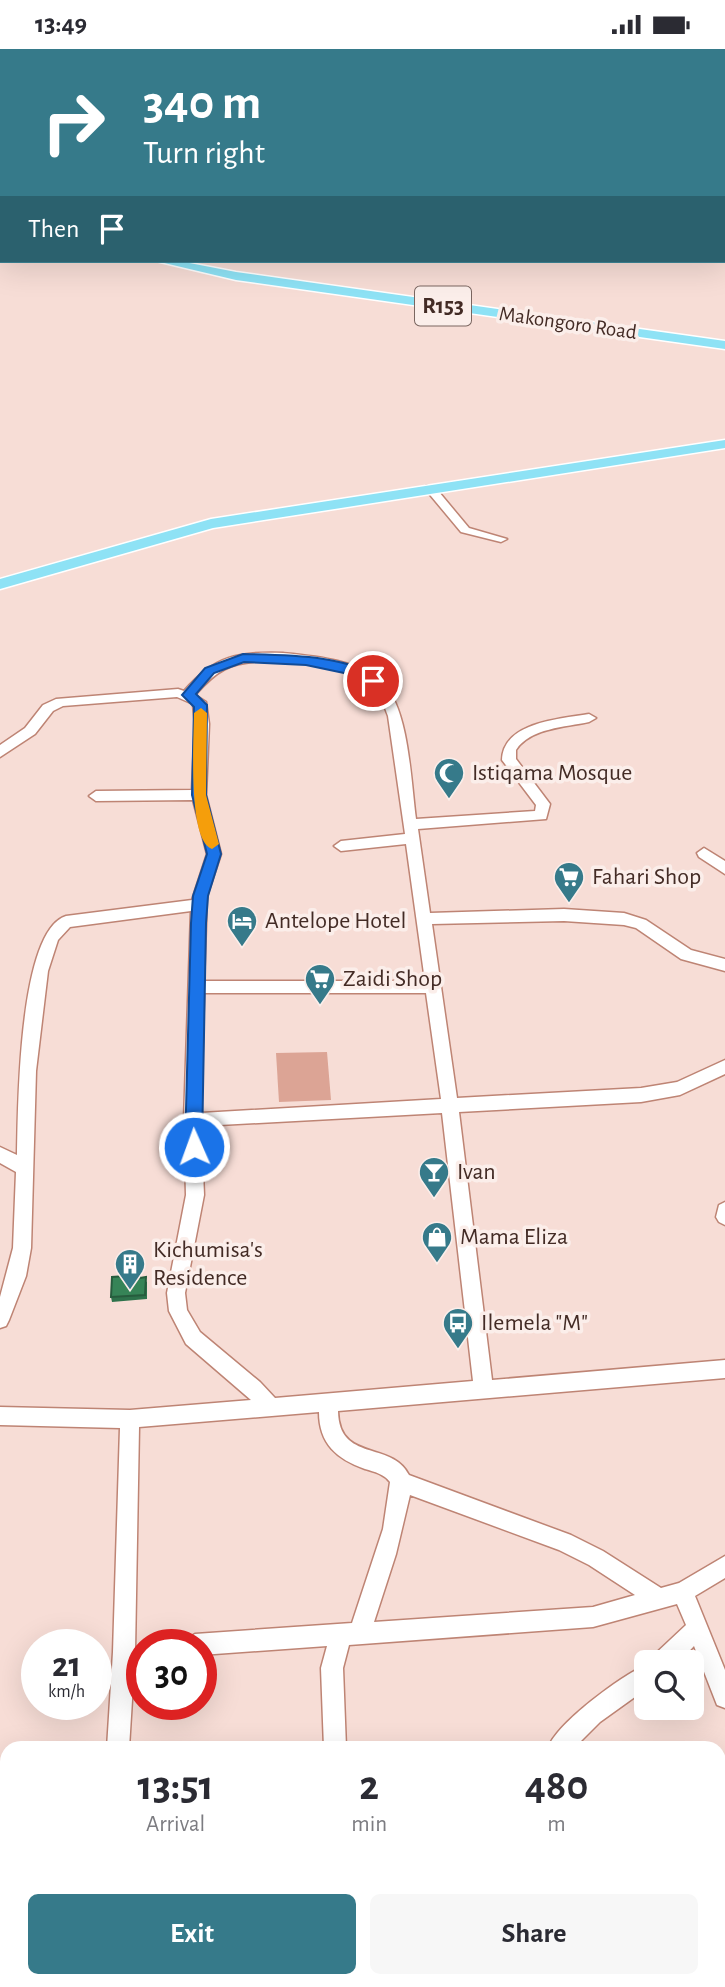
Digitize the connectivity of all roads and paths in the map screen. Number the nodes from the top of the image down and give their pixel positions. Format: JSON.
{"nodes":[{"id":1,"x":172,"y":263,"type":"edge"},
{"id":2,"x":213,"y":263,"type":"edge"},
{"id":3,"x":725,"y":337,"type":"edge"},
{"id":4,"x":725,"y":345,"type":"edge"},
{"id":5,"x":725,"y":444,"type":"edge"},
{"id":6,"x":430,"y":488,"type":"junction"},
{"id":7,"x":500,"y":539,"type":"dead end"},
{"id":8,"x":0,"y":584,"type":"edge"},
{"id":9,"x":188,"y":695,"type":"junction"},
{"id":10,"x":589,"y":718,"type":"dead end"},
{"id":11,"x":0,"y":752,"type":"edge"},
{"id":12,"x":199,"y":795,"type":"junction"},
{"id":13,"x":96,"y":796,"type":"dead end"},
{"id":14,"x":413,"y":831,"type":"junction"},
{"id":15,"x":341,"y":846,"type":"dead end"},
{"id":16,"x":704,"y":853,"type":"dead end"},
{"id":17,"x":725,"y":869,"type":"edge"},
{"id":18,"x":200,"y":905,"type":"junction"},
{"id":19,"x":425,"y":919,"type":"junction"},
{"id":20,"x":725,"y":965,"type":"edge"},
{"id":21,"x":432,"y":986,"type":"junction"},
{"id":22,"x":197,"y":987,"type":"junction"},
{"id":23,"x":725,"y":1067,"type":"edge"},
{"id":24,"x":450,"y":1107,"type":"junction"},
{"id":25,"x":192,"y":1121,"type":"junction"},
{"id":26,"x":0,"y":1154,"type":"edge"},
{"id":27,"x":23,"y":1168,"type":"junction"},
{"id":28,"x":725,"y":1210,"type":"edge"},
{"id":29,"x":725,"y":1217,"type":"edge"},
{"id":30,"x":0,"y":1320,"type":"edge"},
{"id":31,"x":725,"y":1369,"type":"edge"},
{"id":32,"x":484,"y":1391,"type":"junction"},
{"id":33,"x":328,"y":1405,"type":"junction"},
{"id":34,"x":272,"y":1408,"type":"junction"},
{"id":35,"x":0,"y":1416,"type":"edge"},
{"id":36,"x":130,"y":1419,"type":"junction"},
{"id":37,"x":401,"y":1482,"type":"junction"},
{"id":38,"x":725,"y":1566,"type":"edge"},
{"id":39,"x":683,"y":1592,"type":"junction"},
{"id":40,"x":661,"y":1600,"type":"junction"},
{"id":41,"x":698,"y":1627,"type":"junction"},
{"id":42,"x":133,"y":1629,"type":"edge"},
{"id":43,"x":350,"y":1635,"type":"junction"},
{"id":44,"x":217,"y":1644,"type":"edge"},
{"id":45,"x":675,"y":1650,"type":"edge"},
{"id":46,"x":634,"y":1684,"type":"edge"},
{"id":47,"x":126,"y":1696,"type":"edge"},
{"id":48,"x":725,"y":1697,"type":"edge"},
{"id":49,"x":119,"y":1741,"type":"edge"},
{"id":50,"x":335,"y":1741,"type":"edge"},
{"id":51,"x":566,"y":1741,"type":"edge"}],
"edges":[{"from":1,"to":4,"type":"main road","name":"Makongoro Road","number":"R153"},
{"from":2,"to":3,"type":"main road","name":"Makongoro Road","number":"R153"},
{"from":5,"to":6,"type":"main road"},
{"from":6,"to":7,"type":"street"},
{"from":6,"to":8,"type":"main road"},
{"from":9,"to":11,"type":"street"},
{"from":9,"to":12,"type":"street"},
{"from":9,"to":14,"type":"street"},
{"from":10,"to":14,"type":"street"},
{"from":12,"to":13,"type":"street"},
{"from":12,"to":18,"type":"street"},
{"from":14,"to":15,"type":"street"},
{"from":14,"to":19,"type":"street"},
{"from":16,"to":17,"type":"street"},
{"from":18,"to":22,"type":"street"},
{"from":18,"to":27,"type":"street"},
{"from":19,"to":20,"type":"street"},
{"from":19,"to":21,"type":"street"},
{"from":21,"to":22,"type":"street"},
{"from":21,"to":24,"type":"street"},
{"from":22,"to":25,"type":"street"},
{"from":23,"to":24,"type":"street"},
{"from":24,"to":25,"type":"street"},
{"from":24,"to":32,"type":"street"},
{"from":25,"to":34,"type":"street"},
{"from":26,"to":27,"type":"street"},
{"from":27,"to":30,"type":"street"},
{"from":28,"to":29,"type":"street"},
{"from":31,"to":32,"type":"street"},
{"from":32,"to":33,"type":"street"},
{"from":33,"to":34,"type":"street"},
{"from":33,"to":37,"type":"street"},
{"from":34,"to":36,"type":"street"},
{"from":35,"to":36,"type":"street"},
{"from":36,"to":42,"type":"street"},
{"from":37,"to":40,"type":"street"},
{"from":37,"to":43,"type":"street"},
{"from":38,"to":39,"type":"street"},
{"from":39,"to":40,"type":"street"},
{"from":39,"to":41,"type":"street"},
{"from":40,"to":43,"type":"street"},
{"from":41,"to":45,"type":"street"},
{"from":41,"to":48,"type":"street"},
{"from":43,"to":44,"type":"street"},
{"from":43,"to":50,"type":"street"},
{"from":46,"to":51,"type":"street"},
{"from":47,"to":49,"type":"street"}]}
